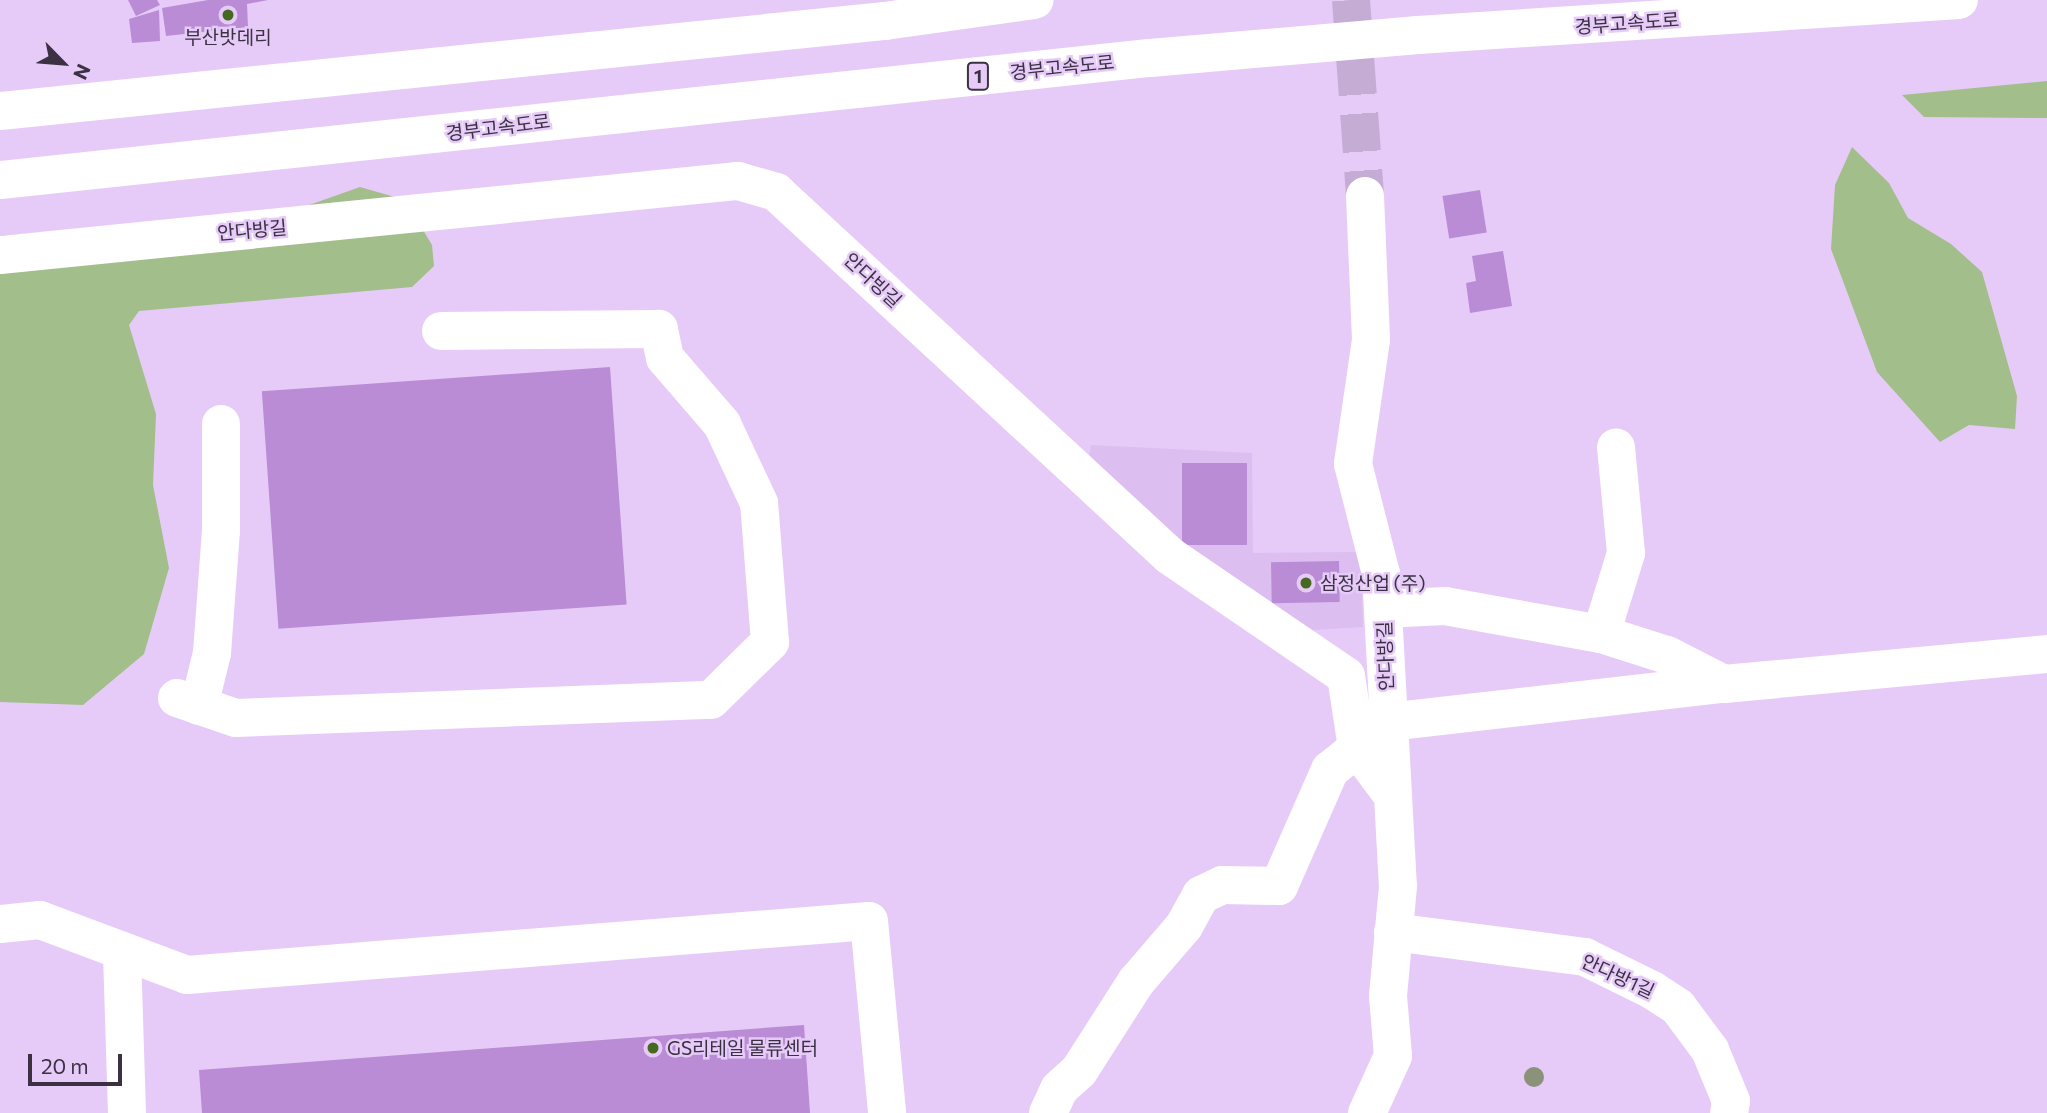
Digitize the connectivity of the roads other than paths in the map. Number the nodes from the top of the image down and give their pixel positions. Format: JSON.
{"nodes":[{"id":1,"x":1035,"y":0,"type":"edge"},
{"id":2,"x":1959,"y":0,"type":"edge"},
{"id":3,"x":0,"y":111,"type":"edge"},
{"id":4,"x":0,"y":180,"type":"edge"},
{"id":5,"x":1365,"y":196,"type":"tunnel mouth"},
{"id":6,"x":504,"y":206,"type":"joint"},
{"id":7,"x":0,"y":255,"type":"edge"},
{"id":8,"x":441,"y":331,"type":"dead end"},
{"id":9,"x":221,"y":424,"type":"dead end"},
{"id":10,"x":1616,"y":447,"type":"dead end"},
{"id":11,"x":1383,"y":609,"type":"junction"},
{"id":12,"x":1601,"y":634,"type":"junction"},
{"id":13,"x":2047,"y":654,"type":"edge"},
{"id":14,"x":1385,"y":664,"type":"junction"},
{"id":15,"x":1346,"y":676,"type":"junction"},
{"id":16,"x":1724,"y":684,"type":"junction"},
{"id":17,"x":1366,"y":731,"type":"junction"},
{"id":18,"x":0,"y":924,"type":"edge"},
{"id":19,"x":1392,"y":942,"type":"junction"},
{"id":20,"x":122,"y":954,"type":"junction"},
{"id":21,"x":127,"y":1113,"type":"edge"},
{"id":22,"x":887,"y":1113,"type":"edge"},
{"id":23,"x":1048,"y":1113,"type":"edge"},
{"id":24,"x":1367,"y":1113,"type":"edge"},
{"id":25,"x":1730,"y":1113,"type":"edge"}],
"edges":[{"from":1,"to":3,"type":"main road"},
{"from":2,"to":4,"type":"main road","name":"경부고속도로","number":"1"},
{"from":5,"to":11,"type":"main road","name":"안다방길"},
{"from":6,"to":7,"type":"main road","name":"안다방길"},
{"from":6,"to":15,"type":"main road","name":"안다빙길"},
{"from":8,"to":9,"type":"main road"},
{"from":10,"to":12,"type":"main road"},
{"from":11,"to":12,"type":"main road"},
{"from":11,"to":14,"type":"main road","name":"안다방길"},
{"from":12,"to":16,"type":"main road"},
{"from":13,"to":16,"type":"main road"},
{"from":14,"to":15,"type":"main road"},
{"from":14,"to":17,"type":"main road","name":"안다방길"},
{"from":15,"to":17,"type":"main road"},
{"from":16,"to":17,"type":"main road"},
{"from":17,"to":19,"type":"main road","name":"안다방길"},
{"from":17,"to":23,"type":"main road"},
{"from":18,"to":20,"type":"main road"},
{"from":19,"to":24,"type":"main road","name":"안다방길"},
{"from":19,"to":25,"type":"main road","name":"안다방1길"},
{"from":20,"to":21,"type":"main road"},
{"from":20,"to":22,"type":"main road"}]}
